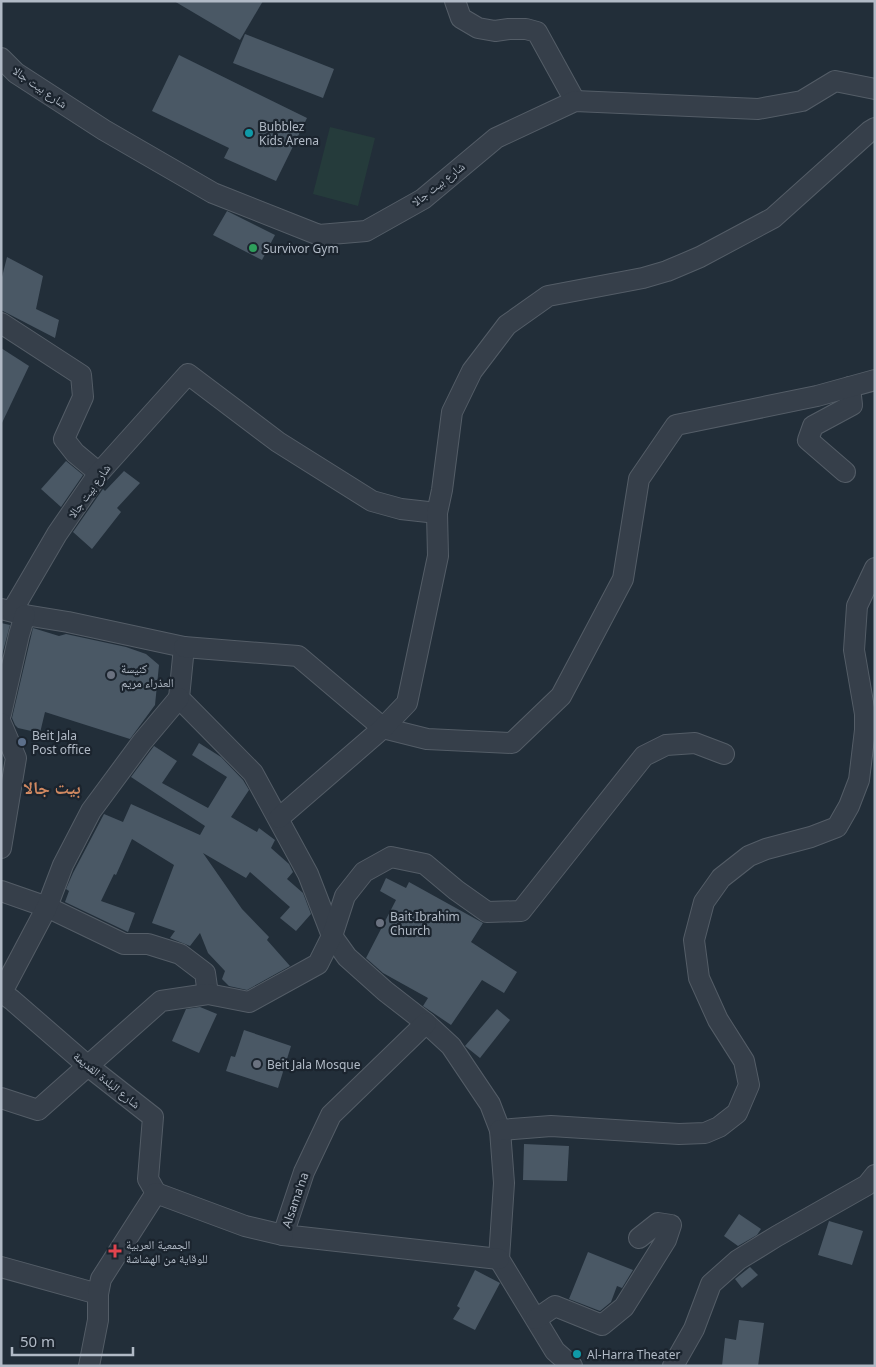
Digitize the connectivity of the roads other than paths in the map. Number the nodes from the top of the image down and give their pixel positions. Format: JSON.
{"nodes":[{"id":1,"x":455,"y":1,"type":"edge"},
{"id":2,"x":1,"y":58,"type":"edge"},
{"id":3,"x":875,"y":89,"type":"edge"},
{"id":4,"x":575,"y":101,"type":"junction"},
{"id":5,"x":875,"y":128,"type":"edge"},
{"id":6,"x":1,"y":324,"type":"edge"},
{"id":7,"x":875,"y":380,"type":"edge"},
{"id":8,"x":850,"y":387,"type":"junction"},
{"id":9,"x":845,"y":472,"type":"dead end"},
{"id":10,"x":99,"y":473,"type":"junction"},
{"id":11,"x":437,"y":513,"type":"junction"},
{"id":12,"x":875,"y":568,"type":"edge"},
{"id":13,"x":13,"y":612,"type":"edge"},
{"id":14,"x":184,"y":647,"type":"junction"},
{"id":15,"x":179,"y":698,"type":"junction"},
{"id":16,"x":1,"y":714,"type":"edge"},
{"id":17,"x":1,"y":723,"type":"edge"},
{"id":18,"x":383,"y":728,"type":"junction"},
{"id":19,"x":724,"y":754,"type":"dead end"},
{"id":20,"x":279,"y":818,"type":"junction"},
{"id":21,"x":1,"y":848,"type":"edge"},
{"id":22,"x":1,"y":891,"type":"edge"},
{"id":23,"x":47,"y":907,"type":"junction"},
{"id":24,"x":332,"y":936,"type":"junction"},
{"id":25,"x":2,"y":992,"type":"edge"},
{"id":26,"x":208,"y":994,"type":"junction"},
{"id":27,"x":426,"y":1023,"type":"junction"},
{"id":28,"x":88,"y":1066,"type":"junction"},
{"id":29,"x":1,"y":1098,"type":"edge"},
{"id":30,"x":500,"y":1130,"type":"junction"},
{"id":31,"x":875,"y":1174,"type":"edge"},
{"id":32,"x":156,"y":1193,"type":"junction"},
{"id":33,"x":283,"y":1235,"type":"junction"},
{"id":34,"x":639,"y":1238,"type":"dead end"},
{"id":35,"x":499,"y":1259,"type":"junction"},
{"id":36,"x":1,"y":1267,"type":"edge"},
{"id":37,"x":98,"y":1294,"type":"junction"},
{"id":38,"x":536,"y":1319,"type":"junction"},
{"id":39,"x":89,"y":1366,"type":"edge"},
{"id":40,"x":572,"y":1366,"type":"edge"},
{"id":41,"x":673,"y":1366,"type":"edge"}],
"edges":[{"from":1,"to":4,"type":"street"},
{"from":2,"to":4,"type":"street","name":"شارع بيت جالا"},
{"from":3,"to":4,"type":"street","name":"شارع بيت جالا"},
{"from":5,"to":11,"type":"street"},
{"from":6,"to":10,"type":"street"},
{"from":7,"to":8,"type":"street"},
{"from":8,"to":9,"type":"street"},
{"from":8,"to":18,"type":"street"},
{"from":10,"to":11,"type":"street","name":"شارع بيت جالا"},
{"from":10,"to":13,"type":"street","name":"شارع بيت جالا"},
{"from":11,"to":18,"type":"street"},
{"from":12,"to":30,"type":"street"},
{"from":13,"to":14,"type":"street"},
{"from":13,"to":16,"type":"street","name":"شارع بيت جالا"},
{"from":14,"to":15,"type":"street"},
{"from":14,"to":18,"type":"street"},
{"from":15,"to":20,"type":"street"},
{"from":15,"to":23,"type":"street"},
{"from":17,"to":21,"type":"street"},
{"from":18,"to":20,"type":"street"},
{"from":19,"to":24,"type":"street"},
{"from":20,"to":24,"type":"street"},
{"from":22,"to":23,"type":"street"},
{"from":23,"to":25,"type":"street"},
{"from":23,"to":26,"type":"street"},
{"from":24,"to":26,"type":"street"},
{"from":24,"to":27,"type":"street"},
{"from":25,"to":28,"type":"street","name":"شارع البلدة القديمة"},
{"from":26,"to":28,"type":"street"},
{"from":27,"to":30,"type":"street"},
{"from":27,"to":33,"type":"street","name":"Alsama'na"},
{"from":28,"to":29,"type":"street"},
{"from":28,"to":32,"type":"street","name":"شارع البلدة القديمة"},
{"from":30,"to":35,"type":"street"},
{"from":31,"to":41,"type":"street"},
{"from":32,"to":33,"type":"street"},
{"from":32,"to":37,"type":"street"},
{"from":33,"to":35,"type":"street","name":"Alsama'na"},
{"from":34,"to":38,"type":"street"},
{"from":35,"to":38,"type":"street"},
{"from":36,"to":37,"type":"street"},
{"from":37,"to":39,"type":"street"},
{"from":38,"to":40,"type":"street"}]}
